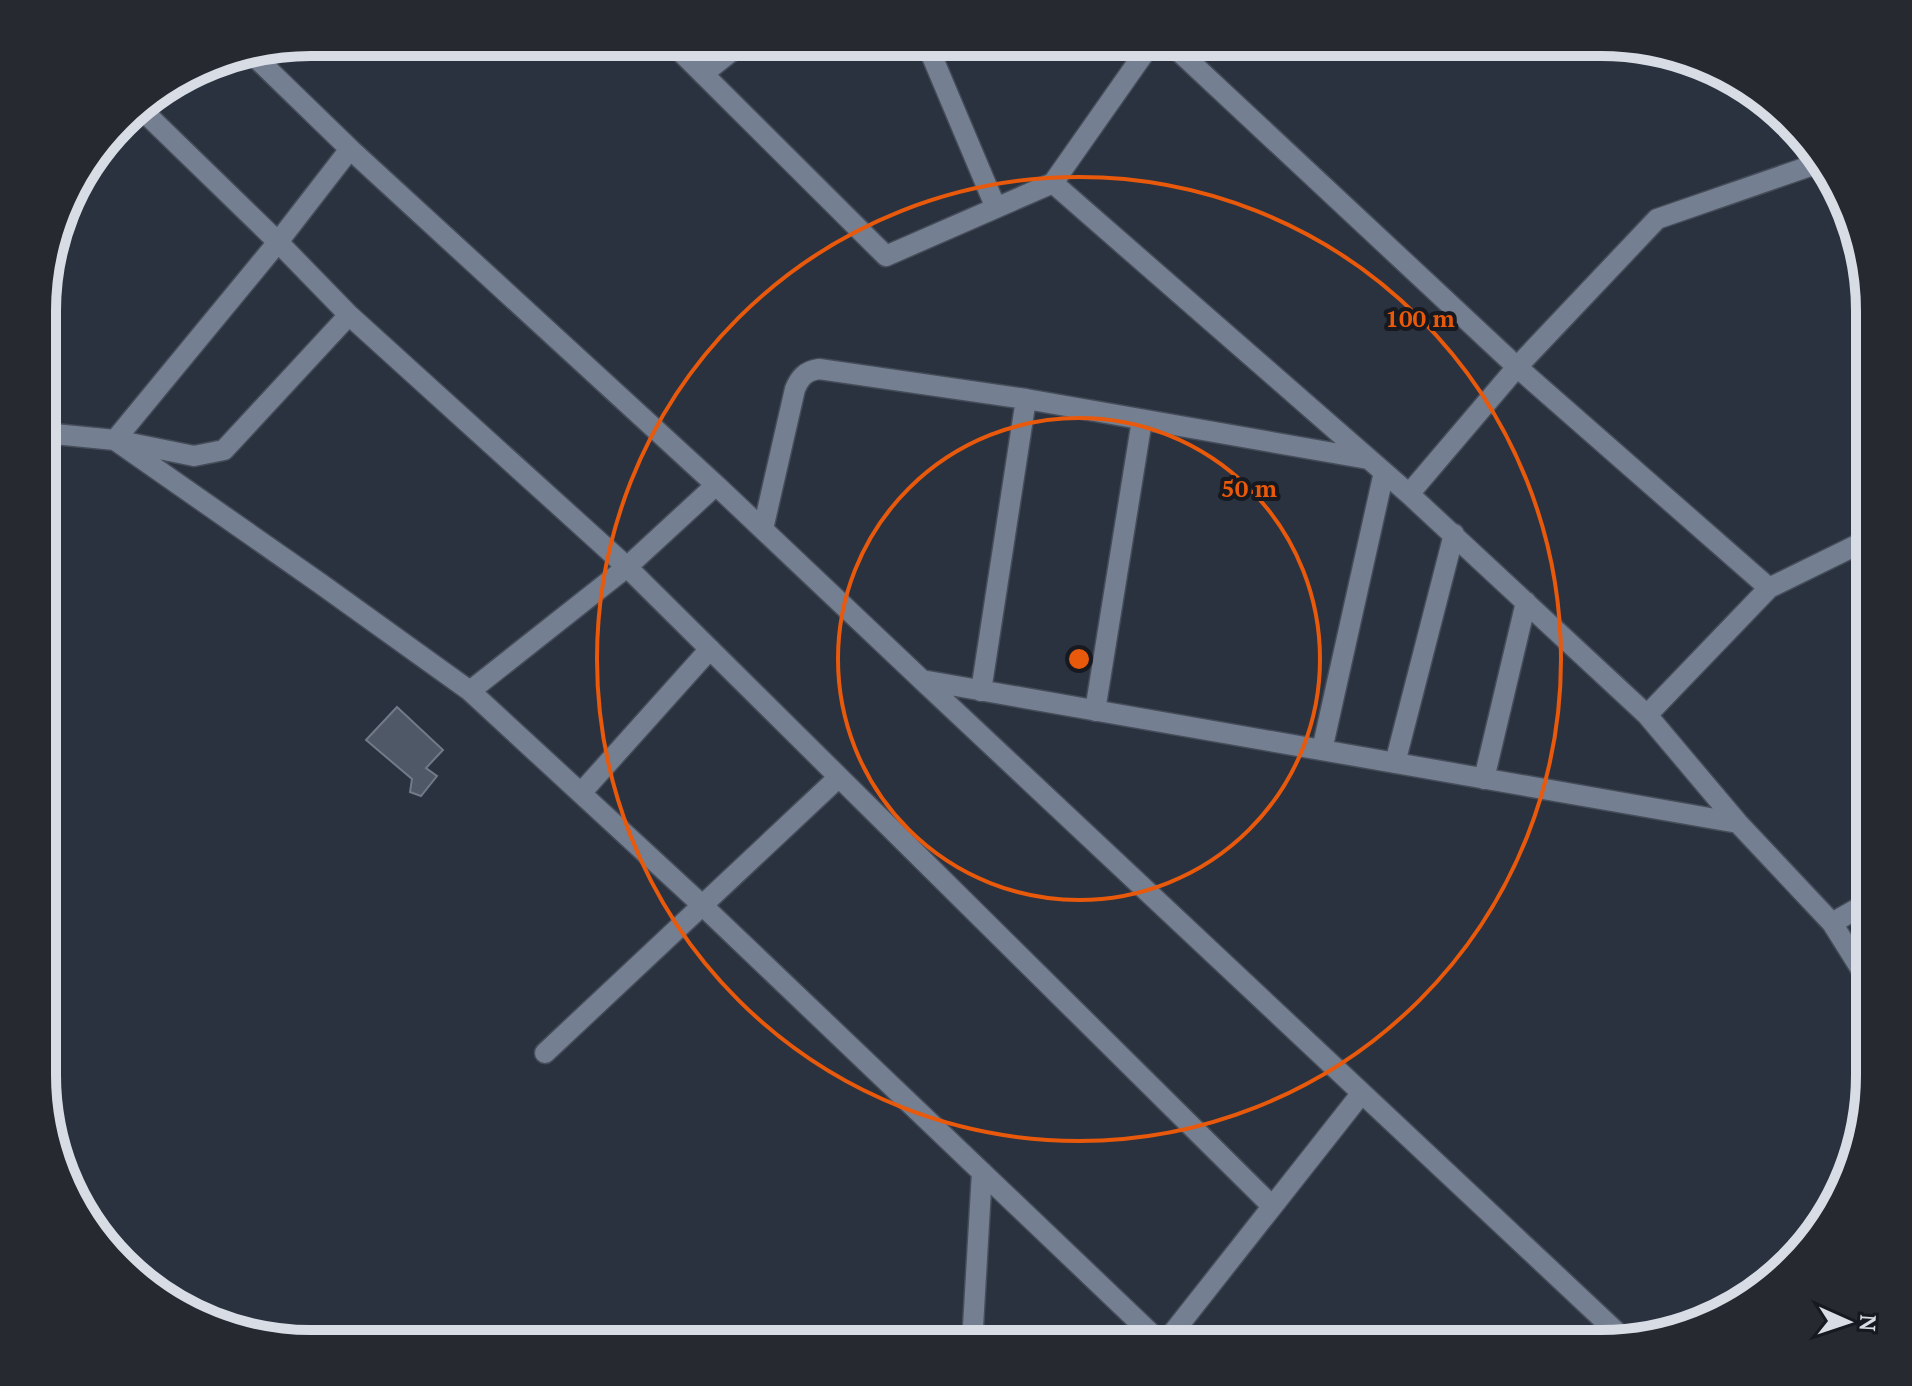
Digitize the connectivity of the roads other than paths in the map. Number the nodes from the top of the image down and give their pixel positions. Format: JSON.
{"nodes":[{"id":1,"x":685,"y":56,"type":"edge"},
{"id":2,"x":725,"y":56,"type":"edge"},
{"id":3,"x":932,"y":56,"type":"edge"},
{"id":4,"x":1142,"y":57,"type":"edge"},
{"id":5,"x":1185,"y":57,"type":"edge"},
{"id":6,"x":260,"y":62,"type":"edge"},
{"id":7,"x":703,"y":74,"type":"junction"},
{"id":8,"x":148,"y":115,"type":"edge"},
{"id":9,"x":350,"y":149,"type":"junction"},
{"id":10,"x":1811,"y":166,"type":"edge"},
{"id":11,"x":1053,"y":183,"type":"junction"},
{"id":12,"x":996,"y":208,"type":"junction"},
{"id":13,"x":278,"y":242,"type":"junction"},
{"id":14,"x":349,"y":315,"type":"junction"},
{"id":15,"x":1517,"y":367,"type":"junction"},
{"id":16,"x":1026,"y":399,"type":"junction"},
{"id":17,"x":1142,"y":420,"type":"junction"},
{"id":18,"x":56,"y":434,"type":"edge"},
{"id":19,"x":115,"y":440,"type":"junction"},
{"id":20,"x":1376,"y":465,"type":"junction"},
{"id":21,"x":716,"y":485,"type":"junction"},
{"id":22,"x":1409,"y":494,"type":"junction"},
{"id":23,"x":763,"y":529,"type":"junction"},
{"id":24,"x":1454,"y":534,"type":"junction"},
{"id":25,"x":1855,"y":546,"type":"edge"},
{"id":26,"x":627,"y":567,"type":"junction"},
{"id":27,"x":1769,"y":588,"type":"junction"},
{"id":28,"x":1526,"y":602,"type":"junction"},
{"id":29,"x":710,"y":649,"type":"junction"},
{"id":30,"x":922,"y":680,"type":"junction"},
{"id":31,"x":470,"y":691,"type":"junction"},
{"id":32,"x":981,"y":691,"type":"junction"},
{"id":33,"x":1095,"y":711,"type":"junction"},
{"id":34,"x":1647,"y":715,"type":"junction"},
{"id":35,"x":1322,"y":750,"type":"junction"},
{"id":36,"x":1395,"y":763,"type":"junction"},
{"id":37,"x":839,"y":777,"type":"junction"},
{"id":38,"x":1484,"y":779,"type":"junction"},
{"id":39,"x":581,"y":793,"type":"junction"},
{"id":40,"x":1738,"y":823,"type":"junction"},
{"id":41,"x":702,"y":905,"type":"junction"},
{"id":42,"x":1855,"y":910,"type":"edge"},
{"id":43,"x":1832,"y":923,"type":"junction"},
{"id":44,"x":1855,"y":960,"type":"edge"},
{"id":45,"x":545,"y":1053,"type":"dead end"},
{"id":46,"x":1361,"y":1094,"type":"junction"},
{"id":47,"x":982,"y":1172,"type":"junction"},
{"id":48,"x":1272,"y":1206,"type":"junction"},
{"id":49,"x":1614,"y":1329,"type":"edge"},
{"id":50,"x":973,"y":1330,"type":"edge"},
{"id":51,"x":1148,"y":1330,"type":"edge"},
{"id":52,"x":1174,"y":1330,"type":"edge"}],
"edges":[{"from":1,"to":7,"type":"street"},
{"from":2,"to":7,"type":"street"},
{"from":3,"to":12,"type":"street"},
{"from":4,"to":11,"type":"street"},
{"from":5,"to":15,"type":"street"},
{"from":6,"to":9,"type":"street"},
{"from":7,"to":12,"type":"street"},
{"from":8,"to":13,"type":"street"},
{"from":9,"to":13,"type":"street"},
{"from":9,"to":21,"type":"street"},
{"from":10,"to":15,"type":"street"},
{"from":11,"to":12,"type":"street"},
{"from":11,"to":20,"type":"street"},
{"from":13,"to":14,"type":"street"},
{"from":13,"to":19,"type":"street"},
{"from":14,"to":19,"type":"street"},
{"from":14,"to":26,"type":"street"},
{"from":15,"to":22,"type":"street"},
{"from":15,"to":27,"type":"street"},
{"from":16,"to":17,"type":"street"},
{"from":16,"to":23,"type":"street"},
{"from":16,"to":32,"type":"street"},
{"from":17,"to":20,"type":"street"},
{"from":17,"to":33,"type":"street"},
{"from":18,"to":19,"type":"street"},
{"from":19,"to":31,"type":"street"},
{"from":20,"to":22,"type":"street"},
{"from":20,"to":35,"type":"street"},
{"from":21,"to":23,"type":"street"},
{"from":21,"to":26,"type":"street"},
{"from":22,"to":24,"type":"street"},
{"from":23,"to":30,"type":"street"},
{"from":24,"to":28,"type":"street"},
{"from":24,"to":36,"type":"street"},
{"from":25,"to":27,"type":"street"},
{"from":26,"to":29,"type":"street"},
{"from":26,"to":31,"type":"street"},
{"from":27,"to":34,"type":"street"},
{"from":28,"to":34,"type":"street"},
{"from":28,"to":38,"type":"street"},
{"from":29,"to":37,"type":"street"},
{"from":29,"to":39,"type":"street"},
{"from":30,"to":32,"type":"street"},
{"from":30,"to":46,"type":"street"},
{"from":31,"to":39,"type":"street"},
{"from":32,"to":33,"type":"street"},
{"from":33,"to":35,"type":"street"},
{"from":34,"to":40,"type":"street"},
{"from":35,"to":36,"type":"street"},
{"from":36,"to":38,"type":"street"},
{"from":37,"to":41,"type":"street"},
{"from":37,"to":48,"type":"street"},
{"from":38,"to":40,"type":"street"},
{"from":39,"to":41,"type":"street"},
{"from":40,"to":43,"type":"street"},
{"from":41,"to":45,"type":"street"},
{"from":41,"to":47,"type":"street"},
{"from":42,"to":43,"type":"street"},
{"from":43,"to":44,"type":"street"},
{"from":46,"to":48,"type":"street"},
{"from":46,"to":49,"type":"street"},
{"from":47,"to":50,"type":"street"},
{"from":47,"to":51,"type":"street"},
{"from":48,"to":52,"type":"street"}]}
